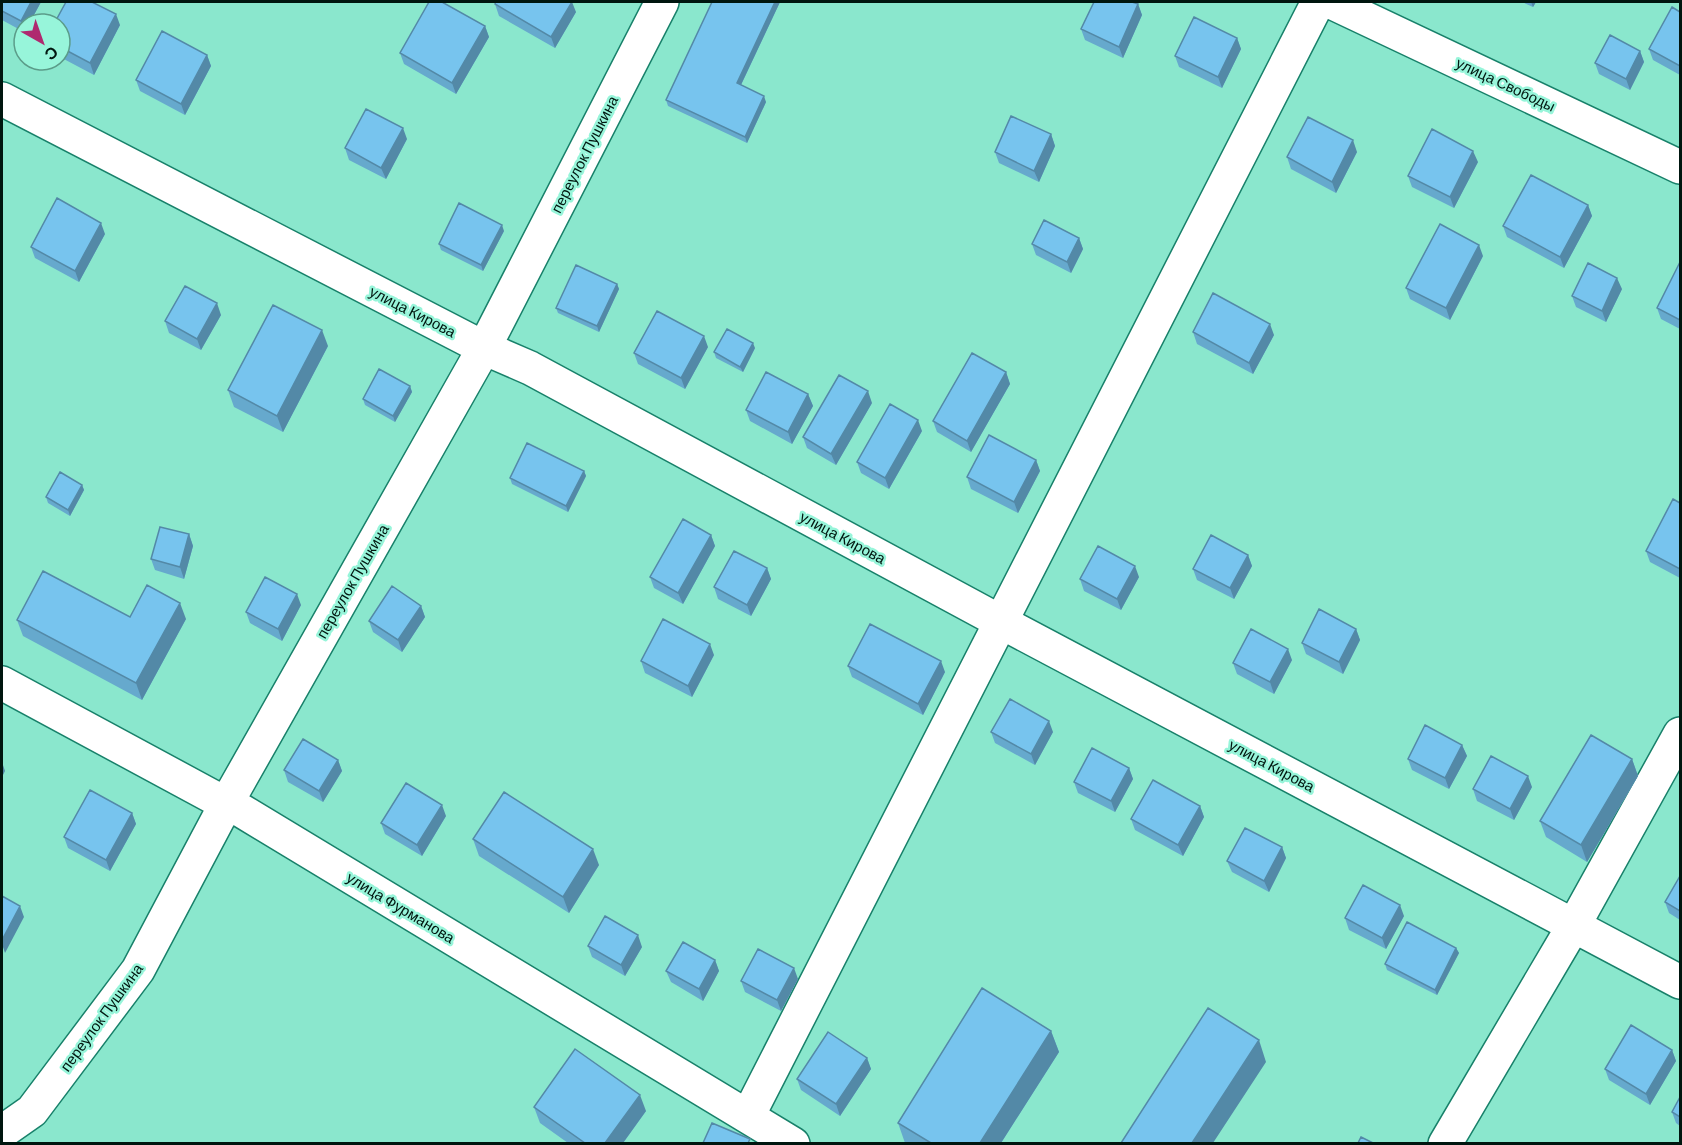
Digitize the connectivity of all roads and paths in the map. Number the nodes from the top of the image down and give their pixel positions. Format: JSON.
{"nodes":[{"id":1,"x":662,"y":2,"type":"edge"},
{"id":2,"x":1318,"y":2,"type":"edge"},
{"id":3,"x":1331,"y":2,"type":"edge"},
{"id":4,"x":2,"y":99,"type":"edge"},
{"id":5,"x":1680,"y":167,"type":"edge"},
{"id":6,"x":484,"y":348,"type":"junction"},
{"id":7,"x":1001,"y":622,"type":"junction"},
{"id":8,"x":2,"y":683,"type":"edge"},
{"id":9,"x":1680,"y":734,"type":"edge"},
{"id":10,"x":226,"y":804,"type":"junction"},
{"id":11,"x":1574,"y":925,"type":"junction"},
{"id":12,"x":1680,"y":982,"type":"edge"},
{"id":13,"x":748,"y":1116,"type":"junction"},
{"id":14,"x":2,"y":1132,"type":"edge"},
{"id":15,"x":793,"y":1143,"type":"edge"},
{"id":16,"x":1445,"y":1143,"type":"edge"}],
"edges":[{"from":1,"to":6,"type":"street","name":"переулок Пушкина"},
{"from":2,"to":7,"type":"street"},
{"from":3,"to":5,"type":"street","name":"улица Свободы"},
{"from":4,"to":6,"type":"street","name":"улица Кирова"},
{"from":6,"to":7,"type":"street","name":"улица Кирова"},
{"from":6,"to":10,"type":"street","name":"переулок Пушкина"},
{"from":7,"to":11,"type":"street","name":"улица Кирова"},
{"from":7,"to":13,"type":"street"},
{"from":8,"to":10,"type":"street","name":"улица Фурманова"},
{"from":9,"to":11,"type":"street"},
{"from":10,"to":13,"type":"street","name":"улица Фурманова"},
{"from":10,"to":14,"type":"street","name":"переулок Пушкина"},
{"from":11,"to":12,"type":"street","name":"улица Кирова"},
{"from":11,"to":16,"type":"street"},
{"from":13,"to":15,"type":"street","name":"улица Фурманова"}]}
